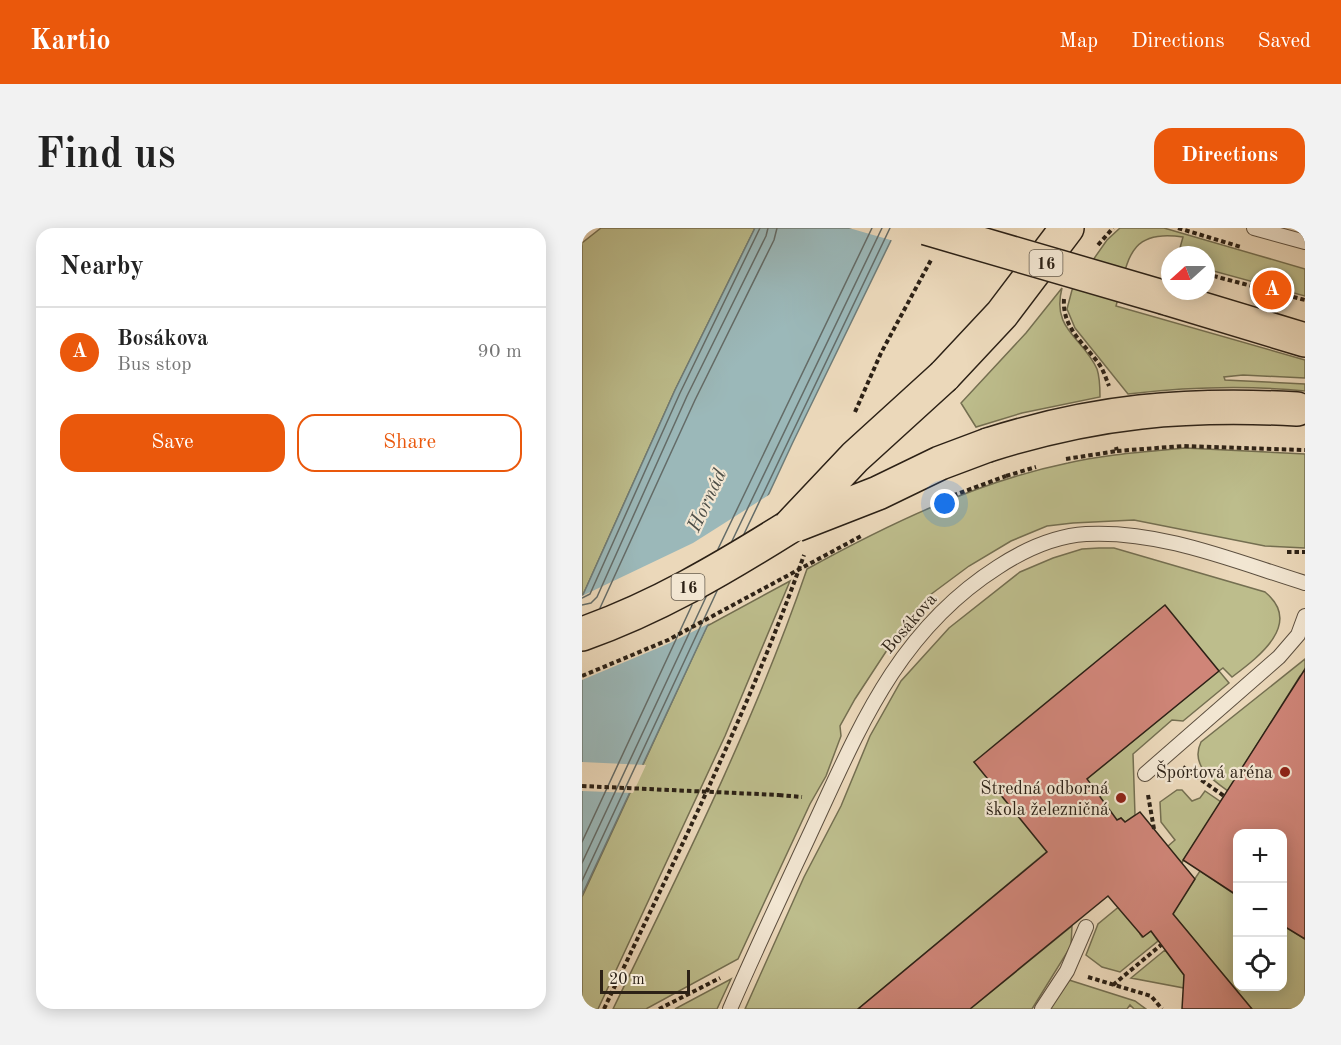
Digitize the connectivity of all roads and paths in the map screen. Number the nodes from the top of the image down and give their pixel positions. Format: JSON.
{"nodes":[{"id":1,"x":1067,"y":228,"type":"edge"},
{"id":2,"x":1113,"y":228,"type":"edge"},
{"id":3,"x":1254,"y":228,"type":"edge"},
{"id":4,"x":1305,"y":242,"type":"edge"},
{"id":5,"x":929,"y":244,"type":"edge"},
{"id":6,"x":1093,"y":253,"type":"dead end"},
{"id":7,"x":1215,"y":276,"type":"edge"},
{"id":8,"x":1067,"y":289,"type":"dead end"},
{"id":9,"x":1305,"y":300,"type":"edge"},
{"id":10,"x":1305,"y":340,"type":"edge"},
{"id":11,"x":1301,"y":412,"type":"edge"},
{"id":12,"x":854,"y":414,"type":"dead end"},
{"id":13,"x":1114,"y":414,"type":"junction"},
{"id":14,"x":1305,"y":450,"type":"edge"},
{"id":15,"x":1117,"y":451,"type":"junction"},
{"id":16,"x":1063,"y":460,"type":"dead end"},
{"id":17,"x":1044,"y":465,"type":"dead end"},
{"id":18,"x":937,"y":501,"type":"dead end"},
{"id":19,"x":871,"y":531,"type":"dead end"},
{"id":20,"x":797,"y":540,"type":"junction"},
{"id":21,"x":1305,"y":584,"type":"edge"},
{"id":22,"x":1304,"y":622,"type":"edge"},
{"id":23,"x":582,"y":634,"type":"edge"},
{"id":24,"x":582,"y":676,"type":"edge"},
{"id":25,"x":1166,"y":755,"type":"junction"},
{"id":26,"x":1145,"y":774,"type":"joint"},
{"id":27,"x":582,"y":786,"type":"edge"},
{"id":28,"x":779,"y":795,"type":"dead end"},
{"id":29,"x":1224,"y":796,"type":"dead end"},
{"id":30,"x":1154,"y":829,"type":"dead end"},
{"id":31,"x":1086,"y":927,"type":"dead end"},
{"id":32,"x":1161,"y":945,"type":"dead end"},
{"id":33,"x":750,"y":963,"type":"junction"},
{"id":34,"x":1067,"y":971,"type":"junction"},
{"id":35,"x":1113,"y":985,"type":"junction"},
{"id":36,"x":604,"y":1009,"type":"edge"},
{"id":37,"x":659,"y":1009,"type":"edge"},
{"id":38,"x":730,"y":1009,"type":"edge"},
{"id":39,"x":1042,"y":1009,"type":"edge"},
{"id":40,"x":1162,"y":1009,"type":"edge"}],
"edges":[{"from":1,"to":20,"type":"main road","number":"16","bridge":true},
{"from":2,"to":6,"type":"path"},
{"from":3,"to":4,"type":"lane"},
{"from":5,"to":10,"type":"main road","number":"16","bridge":true},
{"from":5,"to":12,"type":"path"},
{"from":7,"to":9,"type":"path"},
{"from":8,"to":13,"type":"path"},
{"from":11,"to":13,"type":"main road"},
{"from":13,"to":15,"type":"path"},
{"from":13,"to":20,"type":"main road","bridge":true},
{"from":14,"to":15,"type":"path"},
{"from":15,"to":16,"type":"path"},
{"from":17,"to":18,"type":"path","bridge":true},
{"from":19,"to":24,"type":"path","bridge":true},
{"from":20,"to":23,"type":"main road","number":"16"},
{"from":20,"to":36,"type":"path"},
{"from":21,"to":33,"type":"lane","name":"Bosákova"},
{"from":22,"to":25,"type":"lane"},
{"from":25,"to":26,"type":"lane"},
{"from":25,"to":29,"type":"path"},
{"from":26,"to":30,"type":"path"},
{"from":27,"to":28,"type":"path","bridge":true},
{"from":31,"to":34,"type":"lane"},
{"from":32,"to":35,"type":"path"},
{"from":33,"to":37,"type":"path"},
{"from":33,"to":38,"type":"lane","name":"Bosákova"},
{"from":34,"to":35,"type":"path"},
{"from":34,"to":39,"type":"lane"},
{"from":35,"to":40,"type":"path"}]}
